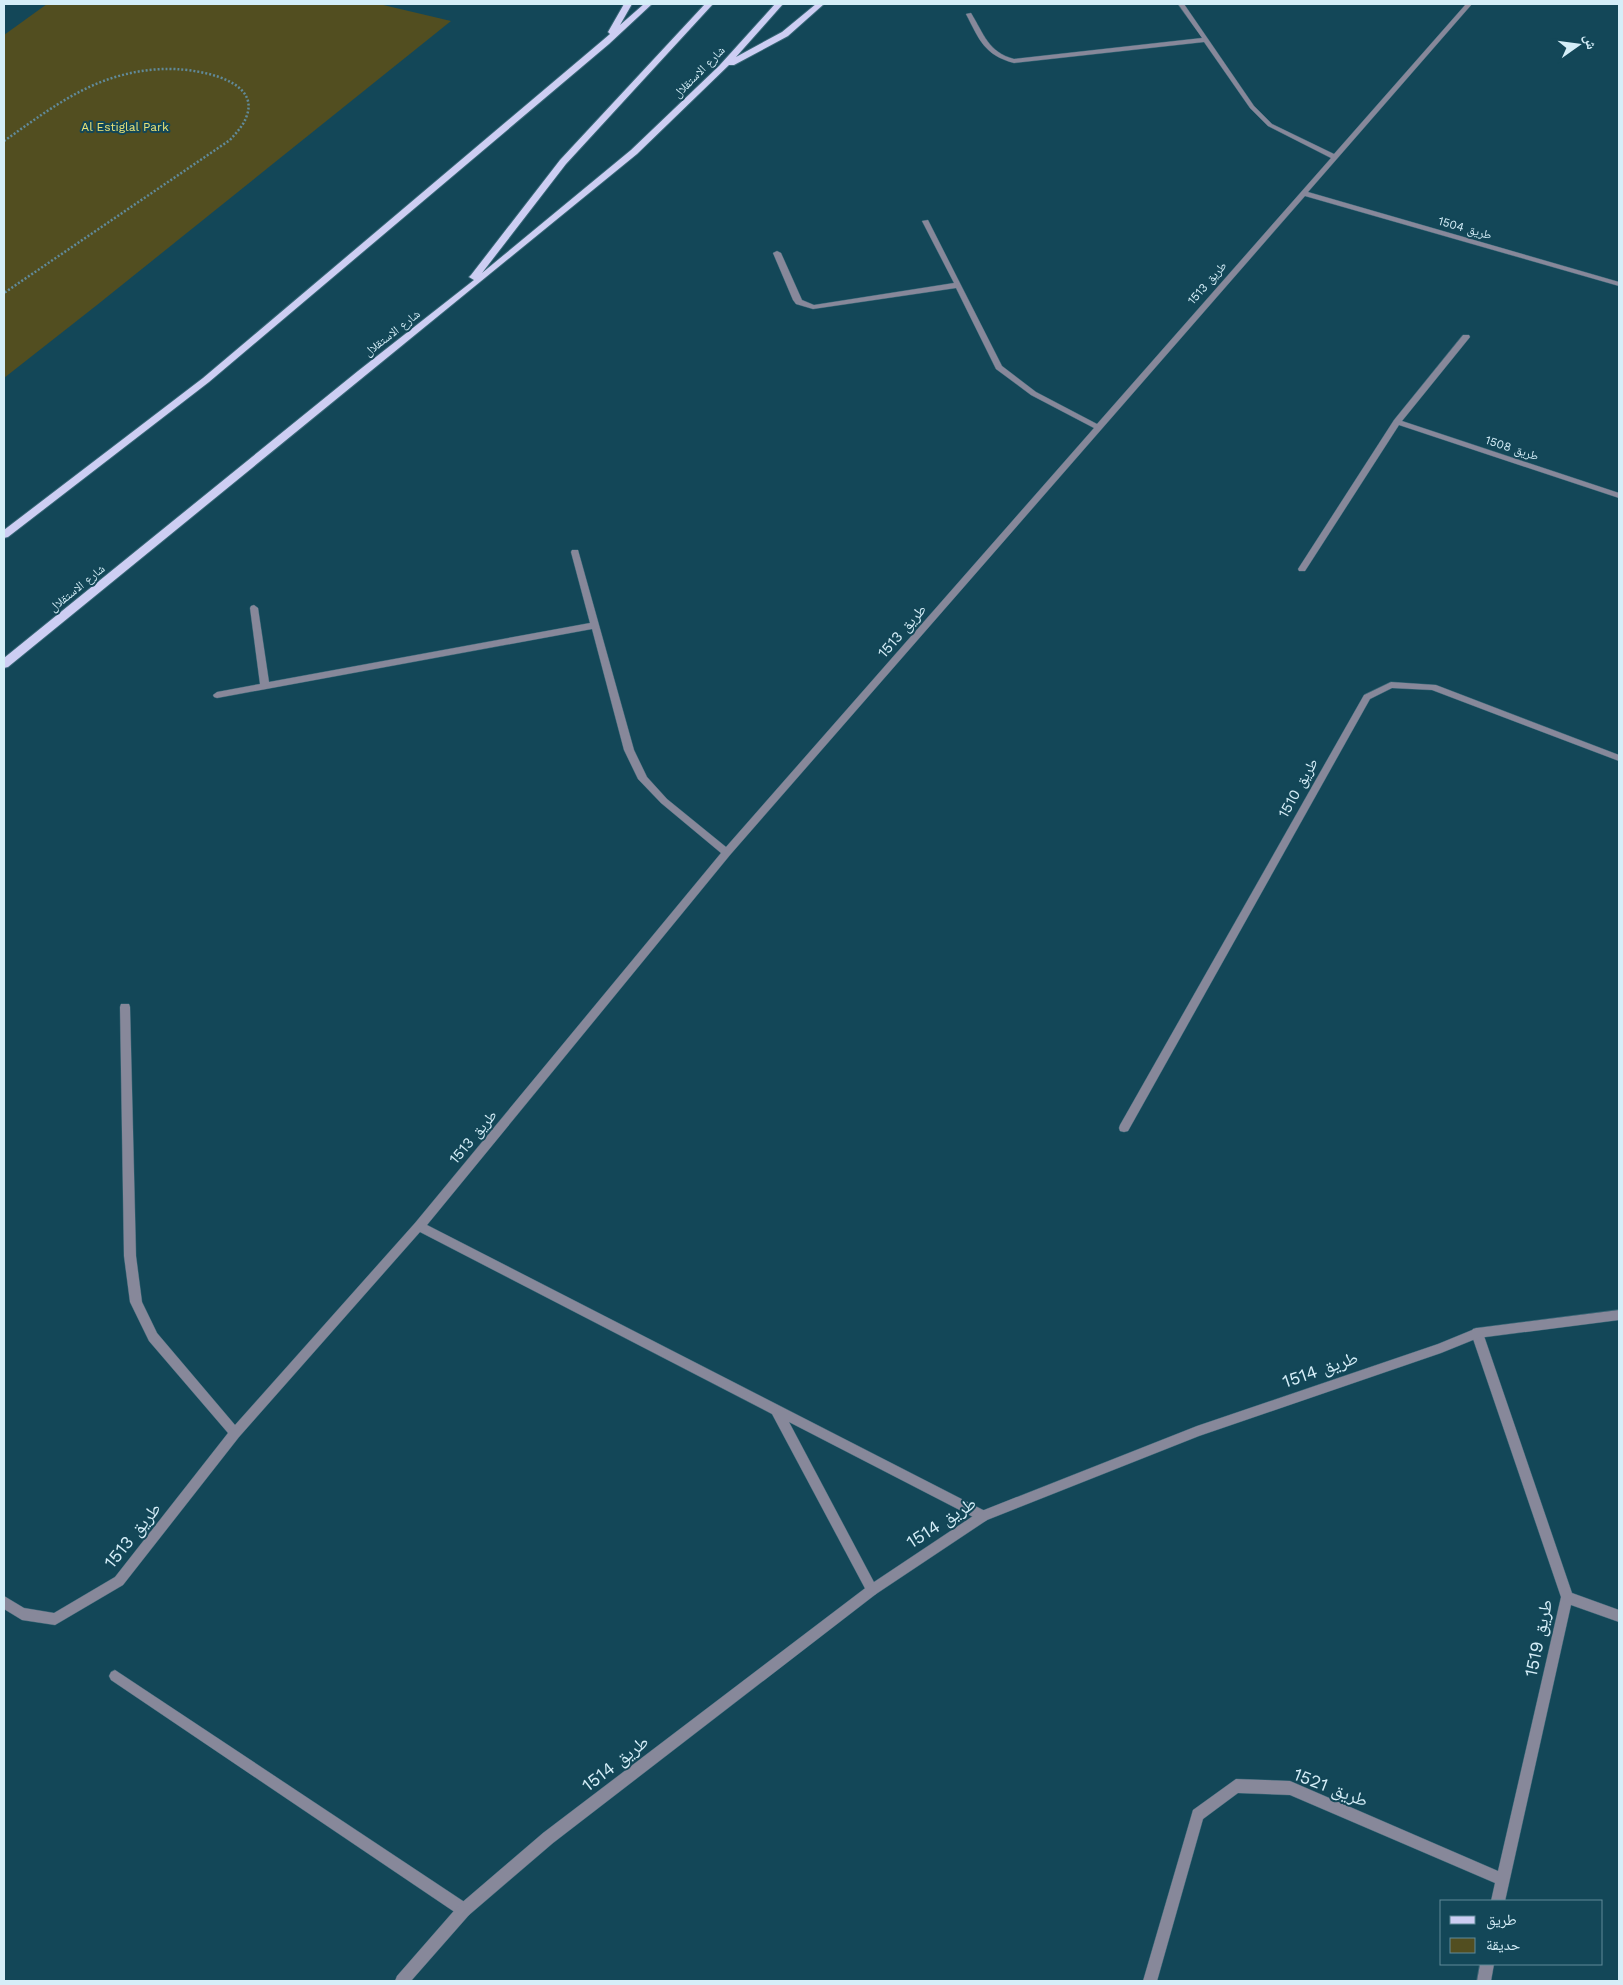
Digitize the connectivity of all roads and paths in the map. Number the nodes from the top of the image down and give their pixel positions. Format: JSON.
{"nodes":[{"id":1,"x":628,"y":4,"type":"edge"},
{"id":2,"x":648,"y":4,"type":"edge"},
{"id":3,"x":709,"y":4,"type":"edge"},
{"id":4,"x":778,"y":4,"type":"edge"},
{"id":5,"x":820,"y":4,"type":"edge"},
{"id":6,"x":1180,"y":4,"type":"edge"},
{"id":7,"x":1469,"y":4,"type":"edge"},
{"id":8,"x":968,"y":14,"type":"dead end"},
{"id":9,"x":1204,"y":40,"type":"junction"},
{"id":10,"x":606,"y":42,"type":"junction"},
{"id":11,"x":722,"y":68,"type":"junction"},
{"id":12,"x":4,"y":141,"type":"edge"},
{"id":13,"x":1336,"y":157,"type":"junction"},
{"id":14,"x":1304,"y":194,"type":"junction"},
{"id":15,"x":926,"y":221,"type":"dead end"},
{"id":16,"x":777,"y":253,"type":"dead end"},
{"id":17,"x":1619,"y":284,"type":"edge"},
{"id":18,"x":958,"y":286,"type":"junction"},
{"id":19,"x":4,"y":293,"type":"edge"},
{"id":20,"x":458,"y":297,"type":"junction"},
{"id":21,"x":1466,"y":337,"type":"dead end"},
{"id":22,"x":1397,"y":422,"type":"junction"},
{"id":23,"x":1099,"y":428,"type":"junction"},
{"id":24,"x":1619,"y":496,"type":"edge"},
{"id":25,"x":4,"y":535,"type":"edge"},
{"id":26,"x":575,"y":552,"type":"dead end"},
{"id":27,"x":1302,"y":569,"type":"dead end"},
{"id":28,"x":254,"y":608,"type":"dead end"},
{"id":29,"x":595,"y":625,"type":"junction"},
{"id":30,"x":4,"y":664,"type":"edge"},
{"id":31,"x":265,"y":686,"type":"junction"},
{"id":32,"x":217,"y":695,"type":"dead end"},
{"id":33,"x":1619,"y":758,"type":"edge"},
{"id":34,"x":727,"y":853,"type":"junction"},
{"id":35,"x":125,"y":1007,"type":"dead end"},
{"id":36,"x":1124,"y":1128,"type":"dead end"},
{"id":37,"x":419,"y":1226,"type":"junction"},
{"id":38,"x":1619,"y":1315,"type":"edge"},
{"id":39,"x":1477,"y":1333,"type":"junction"},
{"id":40,"x":777,"y":1411,"type":"junction"},
{"id":41,"x":235,"y":1433,"type":"junction"},
{"id":42,"x":983,"y":1516,"type":"junction"},
{"id":43,"x":872,"y":1590,"type":"junction"},
{"id":44,"x":1567,"y":1597,"type":"junction"},
{"id":45,"x":4,"y":1602,"type":"edge"},
{"id":46,"x":1619,"y":1616,"type":"edge"},
{"id":47,"x":115,"y":1676,"type":"dead end"},
{"id":48,"x":1502,"y":1879,"type":"junction"},
{"id":49,"x":1498,"y":1900,"type":"edge"},
{"id":50,"x":464,"y":1910,"type":"junction"},
{"id":51,"x":1487,"y":1965,"type":"edge"},
{"id":52,"x":402,"y":1981,"type":"edge"},
{"id":53,"x":1150,"y":1981,"type":"edge"},
{"id":54,"x":1484,"y":1981,"type":"edge"}],
"edges":[{"from":1,"to":10,"type":"main road"},
{"from":2,"to":10,"type":"main road"},
{"from":3,"to":20,"type":"main road"},
{"from":4,"to":11,"type":"main road","name":"شارع الاستقلال"},
{"from":5,"to":11,"type":"main road"},
{"from":6,"to":9,"type":"street"},
{"from":7,"to":13,"type":"street","name":"طريق 1513"},
{"from":8,"to":9,"type":"street"},
{"from":9,"to":13,"type":"street"},
{"from":10,"to":25,"type":"main road"},
{"from":11,"to":20,"type":"main road","name":"شارع الاستقلال"},
{"from":12,"to":19,"type":"path"},
{"from":13,"to":14,"type":"street","name":"طريق 1513"},
{"from":14,"to":17,"type":"street","name":"طريق 1504"},
{"from":14,"to":23,"type":"street","name":"طريق 1513"},
{"from":15,"to":18,"type":"street"},
{"from":16,"to":18,"type":"street"},
{"from":18,"to":23,"type":"street"},
{"from":20,"to":30,"type":"main road","name":"شارع الاستقلال"},
{"from":21,"to":22,"type":"street"},
{"from":22,"to":24,"type":"street","name":"طريق 1508"},
{"from":22,"to":27,"type":"street"},
{"from":23,"to":34,"type":"street","name":"طريق 1513"},
{"from":26,"to":29,"type":"street"},
{"from":28,"to":31,"type":"street"},
{"from":29,"to":31,"type":"street"},
{"from":29,"to":34,"type":"street"},
{"from":31,"to":32,"type":"street"},
{"from":33,"to":36,"type":"street","name":"طريق 1510"},
{"from":34,"to":37,"type":"street","name":"طريق 1513"},
{"from":35,"to":41,"type":"street"},
{"from":37,"to":40,"type":"street"},
{"from":37,"to":41,"type":"street","name":"طريق 1513"},
{"from":38,"to":39,"type":"street","name":"طريق 1514"},
{"from":39,"to":42,"type":"street","name":"طريق 1514"},
{"from":39,"to":44,"type":"street","name":"طريق 1519"},
{"from":40,"to":42,"type":"street"},
{"from":40,"to":43,"type":"street"},
{"from":41,"to":45,"type":"street","name":"طريق 1513"},
{"from":42,"to":43,"type":"street","name":"طريق 1514"},
{"from":43,"to":50,"type":"street","name":"طريق 1514"},
{"from":44,"to":46,"type":"street"},
{"from":44,"to":48,"type":"street","name":"طريق 1519"},
{"from":47,"to":50,"type":"street"},
{"from":48,"to":49,"type":"street","name":"طريق 1519"},
{"from":48,"to":53,"type":"street","name":"طريق 1521"},
{"from":50,"to":52,"type":"street","name":"طريق 1514"},
{"from":51,"to":54,"type":"street"}]}
